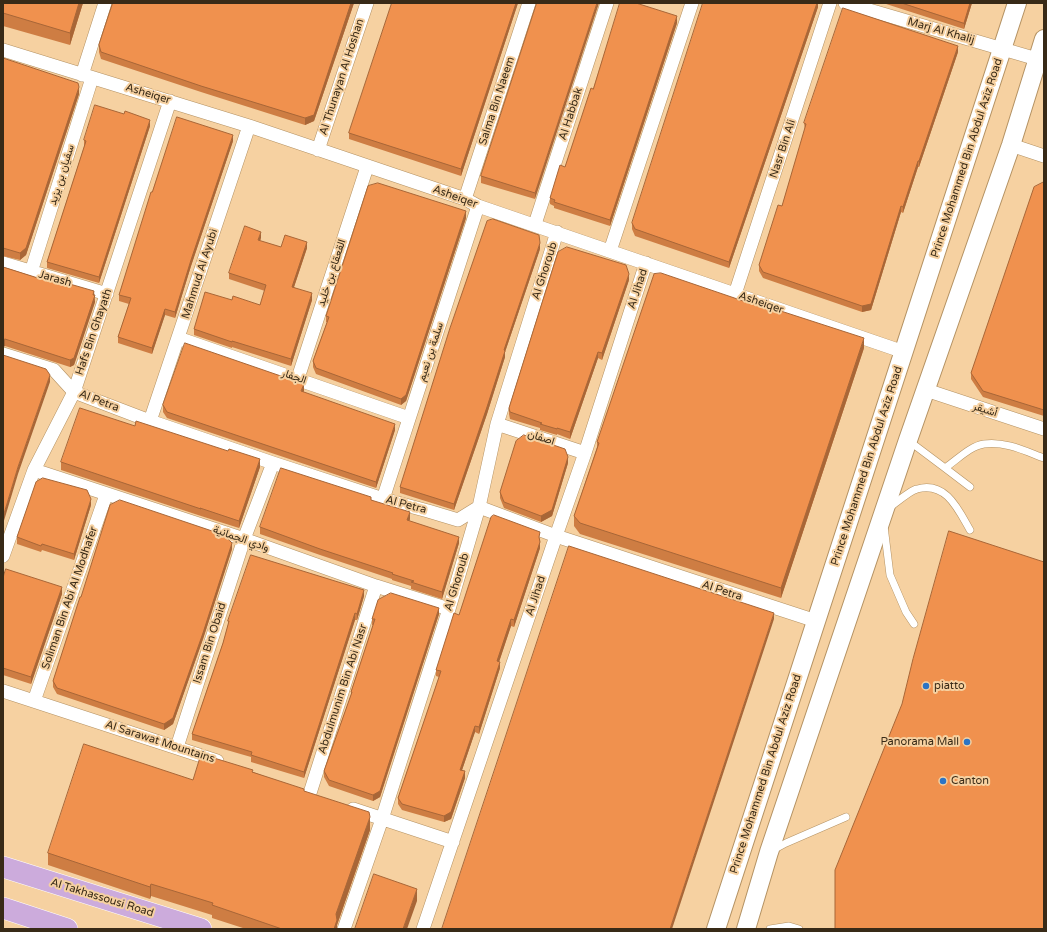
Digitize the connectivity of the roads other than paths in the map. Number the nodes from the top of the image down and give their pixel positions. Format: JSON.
{"nodes":[{"id":1,"x":105,"y":3,"type":"edge"},
{"id":2,"x":367,"y":3,"type":"edge"},
{"id":3,"x":529,"y":3,"type":"edge"},
{"id":4,"x":607,"y":3,"type":"edge"},
{"id":5,"x":692,"y":3,"type":"edge"},
{"id":6,"x":830,"y":3,"type":"edge"},
{"id":7,"x":846,"y":3,"type":"edge"},
{"id":8,"x":1017,"y":3,"type":"edge"},
{"id":9,"x":1044,"y":39,"type":"edge"},
{"id":10,"x":1002,"y":49,"type":"junction"},
{"id":11,"x":3,"y":50,"type":"edge"},
{"id":12,"x":1037,"y":59,"type":"junction"},
{"id":13,"x":87,"y":76,"type":"junction"},
{"id":14,"x":170,"y":101,"type":"junction"},
{"id":15,"x":249,"y":126,"type":"junction"},
{"id":16,"x":1011,"y":145,"type":"junction"},
{"id":17,"x":318,"y":150,"type":"junction"},
{"id":18,"x":1044,"y":156,"type":"edge"},
{"id":19,"x":367,"y":167,"type":"junction"},
{"id":20,"x":465,"y":199,"type":"junction"},
{"id":21,"x":478,"y":206,"type":"junction"},
{"id":22,"x":535,"y":224,"type":"junction"},
{"id":23,"x":557,"y":232,"type":"junction"},
{"id":24,"x":610,"y":251,"type":"junction"},
{"id":25,"x":3,"y":263,"type":"edge"},
{"id":26,"x":646,"y":263,"type":"junction"},
{"id":27,"x":31,"y":272,"type":"junction"},
{"id":28,"x":107,"y":294,"type":"junction"},
{"id":29,"x":735,"y":294,"type":"junction"},
{"id":30,"x":178,"y":338,"type":"junction"},
{"id":31,"x":904,"y":352,"type":"junction"},
{"id":32,"x":3,"y":354,"type":"edge"},
{"id":33,"x":298,"y":378,"type":"junction"},
{"id":34,"x":926,"y":390,"type":"junction"},
{"id":35,"x":74,"y":392,"type":"junction"},
{"id":36,"x":410,"y":418,"type":"junction"},
{"id":37,"x":150,"y":421,"type":"junction"},
{"id":38,"x":496,"y":424,"type":"junction"},
{"id":39,"x":1044,"y":430,"type":"edge"},
{"id":40,"x":908,"y":440,"type":"junction"},
{"id":41,"x":585,"y":453,"type":"junction"},
{"id":42,"x":1044,"y":458,"type":"edge"},
{"id":43,"x":273,"y":463,"type":"junction"},
{"id":44,"x":945,"y":468,"type":"junction"},
{"id":45,"x":34,"y":470,"type":"junction"},
{"id":46,"x":970,"y":487,"type":"dead end"},
{"id":47,"x":106,"y":494,"type":"junction"},
{"id":48,"x":383,"y":499,"type":"junction"},
{"id":49,"x":479,"y":507,"type":"junction"},
{"id":50,"x":883,"y":512,"type":"junction"},
{"id":51,"x":970,"y":530,"type":"dead end"},
{"id":52,"x":556,"y":536,"type":"junction"},
{"id":53,"x":244,"y":539,"type":"junction"},
{"id":54,"x":3,"y":556,"type":"edge"},
{"id":55,"x":836,"y":561,"type":"junction"},
{"id":56,"x":864,"y":569,"type":"junction"},
{"id":57,"x":376,"y":586,"type":"junction"},
{"id":58,"x":449,"y":609,"type":"junction"},
{"id":59,"x":816,"y":622,"type":"junction"},
{"id":60,"x":914,"y":624,"type":"dead end"},
{"id":61,"x":3,"y":691,"type":"edge"},
{"id":62,"x":34,"y":701,"type":"junction"},
{"id":63,"x":176,"y":747,"type":"junction"},
{"id":64,"x":228,"y":765,"type":"edge"},
{"id":65,"x":295,"y":788,"type":"edge"},
{"id":66,"x":310,"y":793,"type":"junction"},
{"id":67,"x":324,"y":798,"type":"edge"},
{"id":68,"x":339,"y":804,"type":"edge"},
{"id":69,"x":846,"y":817,"type":"dead end"},
{"id":70,"x":382,"y":819,"type":"junction"},
{"id":71,"x":453,"y":842,"type":"junction"},
{"id":72,"x":769,"y":852,"type":"junction"},
{"id":73,"x":3,"y":867,"type":"edge"},
{"id":74,"x":3,"y":908,"type":"edge"},
{"id":75,"x":42,"y":925,"type":"edge"},
{"id":76,"x":67,"y":929,"type":"edge"},
{"id":77,"x":201,"y":929,"type":"edge"},
{"id":78,"x":344,"y":929,"type":"edge"},
{"id":79,"x":423,"y":929,"type":"edge"},
{"id":80,"x":716,"y":929,"type":"edge"},
{"id":81,"x":746,"y":929,"type":"edge"},
{"id":82,"x":770,"y":929,"type":"edge"},
{"id":83,"x":799,"y":929,"type":"edge"}],
"edges":[{"from":1,"to":13,"type":"street","name":"سفيان بن يزيد"},
{"from":2,"to":17,"type":"street","name":"Al Thunayan Al Hoshan"},
{"from":3,"to":20,"type":"street","name":"Salma Bin Naeem"},
{"from":4,"to":22,"type":"street","name":"Al Habbak"},
{"from":5,"to":24,"type":"street"},
{"from":6,"to":29,"type":"street","name":"Nasr Bin Ali"},
{"from":7,"to":10,"type":"street","name":"Marj Al Khalij"},
{"from":8,"to":10,"type":"main road","name":"Prince Mohammed Bin Abdul Aziz Road"},
{"from":9,"to":12,"type":"main road"},
{"from":10,"to":12,"type":"street","name":"Marj Al Khalij"},
{"from":10,"to":31,"type":"main road","name":"Prince Mohammed Bin Abdul Aziz Road"},
{"from":11,"to":13,"type":"street","name":"Asheiqer"},
{"from":12,"to":16,"type":"main road"},
{"from":13,"to":14,"type":"street","name":"Asheiqer"},
{"from":13,"to":27,"type":"street","name":"سفيان بن يزيد"},
{"from":14,"to":15,"type":"street","name":"Asheiqer"},
{"from":14,"to":28,"type":"street","name":"Hafs Bin Ghayath"},
{"from":15,"to":17,"type":"street","name":"Asheiqer"},
{"from":15,"to":30,"type":"street","name":"Mahmud Al Ayubi"},
{"from":16,"to":18,"type":"street"},
{"from":16,"to":34,"type":"main road"},
{"from":17,"to":19,"type":"street","name":"Asheiqer"},
{"from":19,"to":20,"type":"street","name":"Asheiqer"},
{"from":19,"to":33,"type":"street","name":"القعقاع بن خليد"},
{"from":20,"to":21,"type":"street","name":"Asheiqer"},
{"from":21,"to":22,"type":"street","name":"Asheiqer"},
{"from":21,"to":36,"type":"street","name":"سلمة بن نعيم"},
{"from":22,"to":23,"type":"street","name":"Asheiqer"},
{"from":23,"to":24,"type":"street","name":"Asheiqer"},
{"from":23,"to":38,"type":"street","name":"Al Ghoroub"},
{"from":24,"to":26,"type":"street","name":"Asheiqer"},
{"from":25,"to":27,"type":"street","name":"Jarash"},
{"from":26,"to":29,"type":"street","name":"Asheiqer"},
{"from":26,"to":41,"type":"street","name":"Al Jihad"},
{"from":27,"to":28,"type":"street","name":"Jarash"},
{"from":28,"to":35,"type":"street","name":"Hafs Bin Ghayath"},
{"from":29,"to":31,"type":"street","name":"Asheiqer"},
{"from":30,"to":33,"type":"street","name":"الجفار"},
{"from":30,"to":37,"type":"street","name":"Mahmud Al Ayubi"},
{"from":31,"to":55,"type":"main road","name":"Prince Mohammed Bin Abdul Aziz Road"},
{"from":32,"to":35,"type":"street","name":"Al Petra"},
{"from":33,"to":36,"type":"street","name":"الجفار"},
{"from":34,"to":39,"type":"street","name":"أشيقر"},
{"from":34,"to":40,"type":"main road"},
{"from":35,"to":37,"type":"street","name":"Al Petra"},
{"from":35,"to":45,"type":"street","name":"Hafs Bin Ghayath"},
{"from":36,"to":48,"type":"street","name":"سلمة بن نعيم"},
{"from":37,"to":43,"type":"street","name":"Al Petra"},
{"from":38,"to":41,"type":"street","name":"اصفان"},
{"from":38,"to":49,"type":"street","name":"Al Ghoroub"},
{"from":40,"to":44,"type":"lane"},
{"from":40,"to":50,"type":"main road"},
{"from":41,"to":52,"type":"street","name":"Al Jihad"},
{"from":42,"to":44,"type":"lane"},
{"from":43,"to":48,"type":"street","name":"Al Petra"},
{"from":43,"to":53,"type":"street","name":"Issam Bin Obaid"},
{"from":44,"to":46,"type":"lane"},
{"from":45,"to":47,"type":"street","name":"وادي الجمانية"},
{"from":45,"to":54,"type":"street","name":"Hafs Bin Ghayath"},
{"from":47,"to":53,"type":"street","name":"وادي الجمانية"},
{"from":47,"to":62,"type":"street","name":"Soliman Bin Abi Al Modhafer"},
{"from":48,"to":49,"type":"street","name":"Al Petra"},
{"from":49,"to":52,"type":"street","name":"Al Petra"},
{"from":49,"to":58,"type":"street","name":"Al Ghoroub"},
{"from":50,"to":51,"type":"lane"},
{"from":50,"to":56,"type":"main road"},
{"from":50,"to":60,"type":"lane"},
{"from":52,"to":59,"type":"street","name":"Al Petra"},
{"from":52,"to":71,"type":"street","name":"Al Jihad"},
{"from":53,"to":57,"type":"street","name":"وادي الجمانية"},
{"from":53,"to":63,"type":"street","name":"Issam Bin Obaid"},
{"from":55,"to":56,"type":"main road"},
{"from":55,"to":59,"type":"main road","name":"Prince Mohammed Bin Abdul Aziz Road"},
{"from":56,"to":72,"type":"main road"},
{"from":57,"to":58,"type":"street","name":"وادي الجمانية"},
{"from":57,"to":66,"type":"street","name":"Abdulmunim Bin Abi Nasr"},
{"from":58,"to":70,"type":"street","name":"Al Ghoroub"},
{"from":59,"to":80,"type":"main road","name":"Prince Mohammed Bin Abdul Aziz Road"},
{"from":61,"to":62,"type":"street","name":"Al Sarawat Mountains"},
{"from":62,"to":63,"type":"street","name":"Al Sarawat Mountains"},
{"from":63,"to":64,"type":"street","name":"Al Sarawat Mountains"},
{"from":65,"to":66,"type":"street"},
{"from":66,"to":67,"type":"street"},
{"from":68,"to":70,"type":"street"},
{"from":69,"to":72,"type":"lane"},
{"from":70,"to":71,"type":"street"},
{"from":70,"to":78,"type":"street","name":"Al Ghoroub"},
{"from":71,"to":79,"type":"street","name":"Al Jihad"},
{"from":72,"to":81,"type":"main road"},
{"from":73,"to":77,"type":"main road","name":"Al Takhassousi Road"},
{"from":74,"to":75,"type":"main road"},
{"from":75,"to":76,"type":"main road"},
{"from":82,"to":83,"type":"lane"}]}
